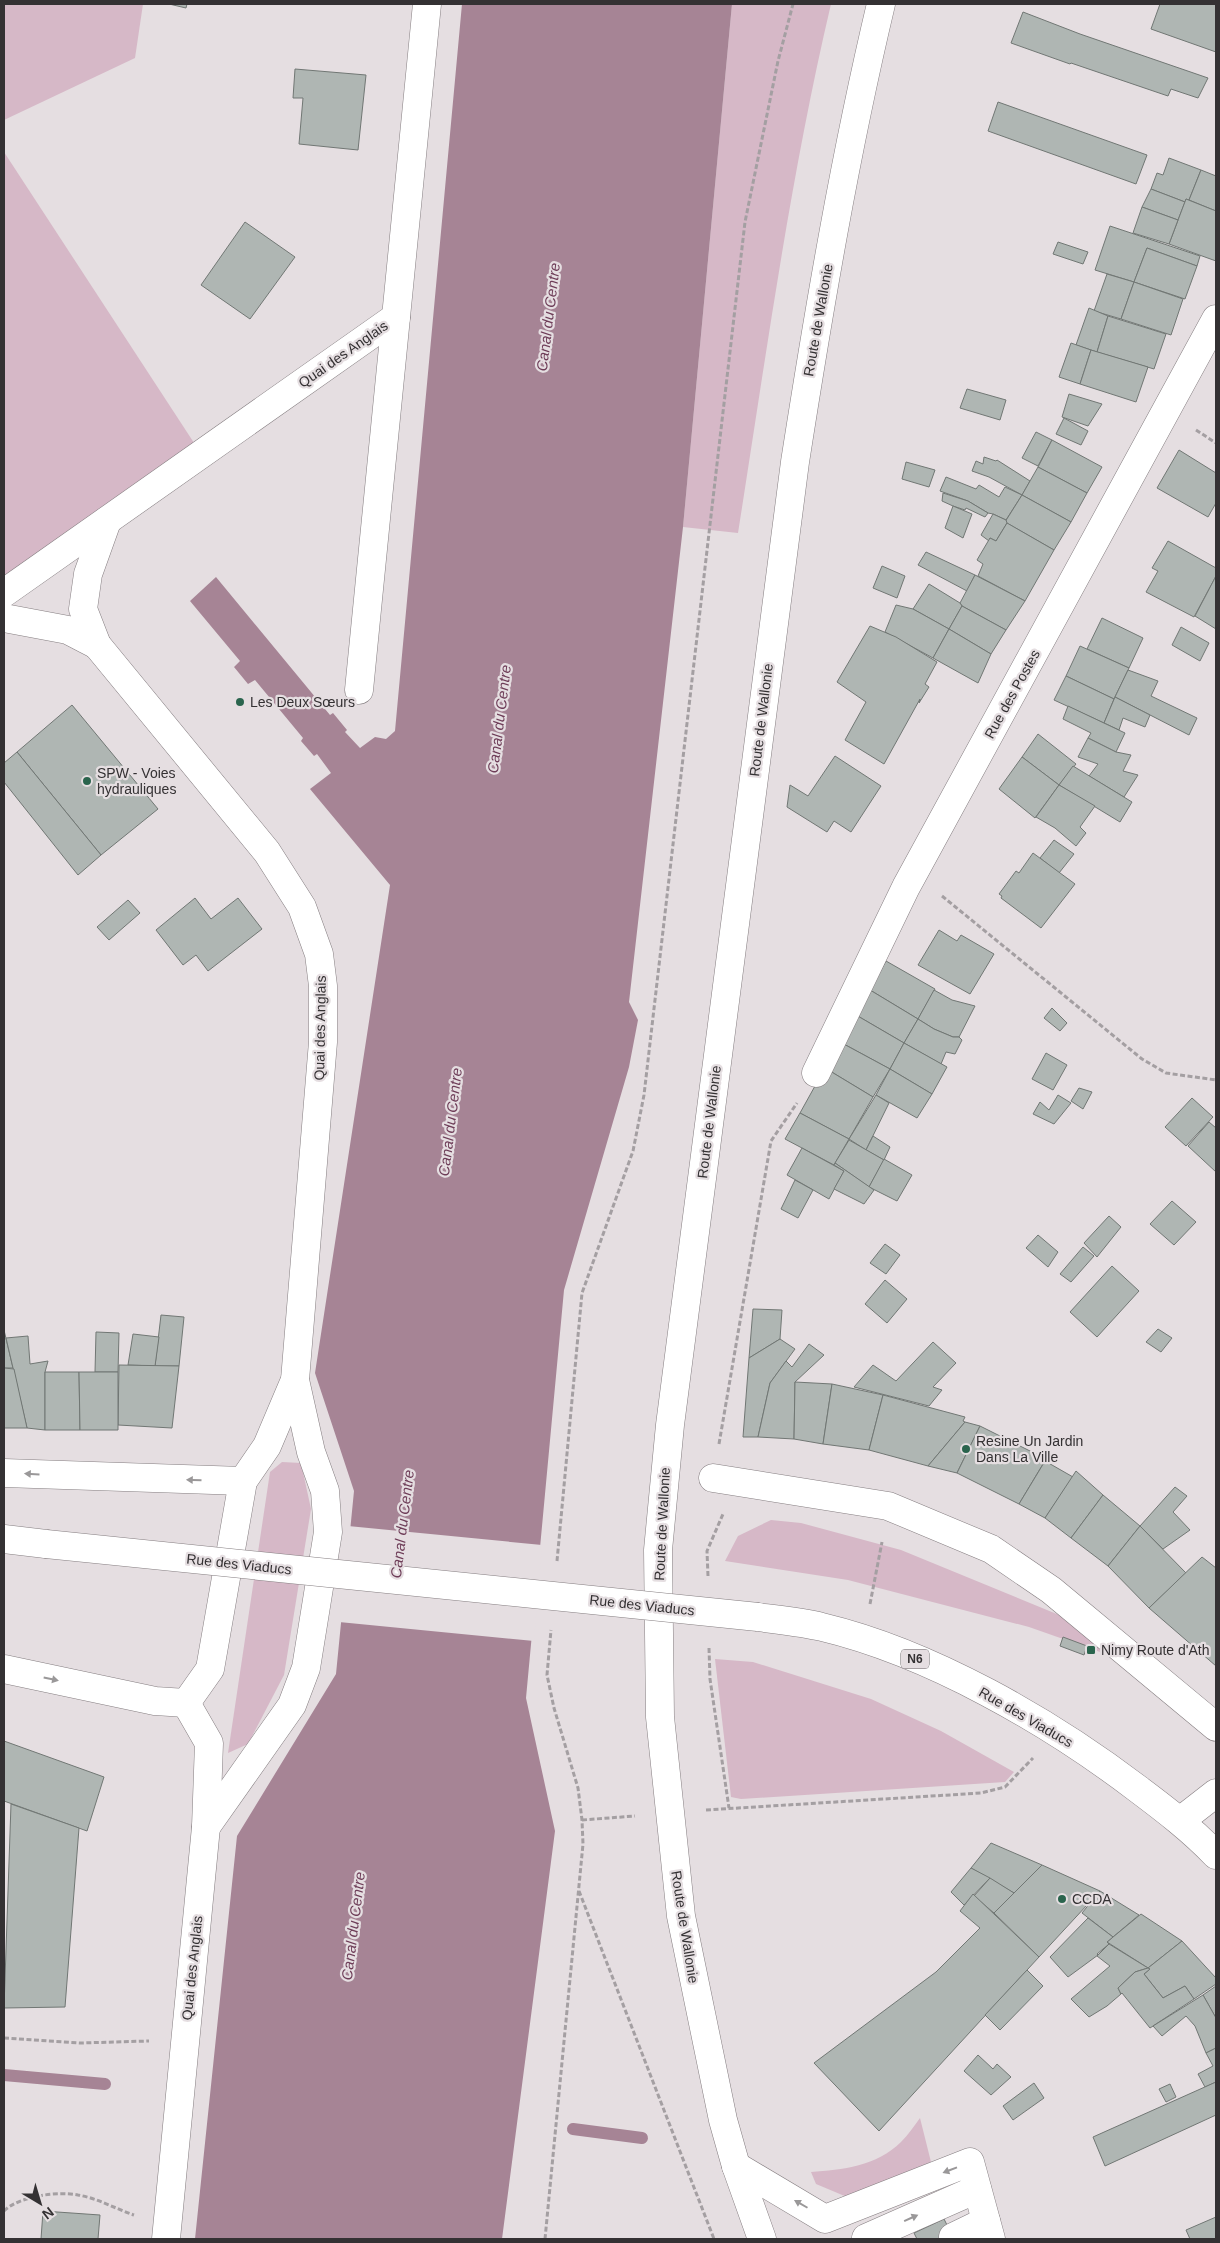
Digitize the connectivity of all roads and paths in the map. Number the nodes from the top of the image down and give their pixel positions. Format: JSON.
{"nodes":[{"id":1,"x":427,"y":4,"type":"edge"},
{"id":2,"x":793,"y":4,"type":"edge"},
{"id":3,"x":881,"y":4,"type":"edge"},
{"id":4,"x":396,"y":317,"type":"junction"},
{"id":5,"x":1216,"y":318,"type":"edge"},
{"id":6,"x":107,"y":521,"type":"junction"},
{"id":7,"x":4,"y":593,"type":"edge"},
{"id":8,"x":4,"y":618,"type":"edge"},
{"id":9,"x":97,"y":645,"type":"junction"},
{"id":10,"x":358,"y":690,"type":"dead end"},
{"id":11,"x":915,"y":873,"type":"junction"},
{"id":12,"x":816,"y":1073,"type":"joint"},
{"id":13,"x":1216,"y":1080,"type":"edge"},
{"id":14,"x":295,"y":1380,"type":"junction"},
{"id":15,"x":4,"y":1473,"type":"edge"},
{"id":16,"x":713,"y":1478,"type":"joint"},
{"id":17,"x":243,"y":1481,"type":"junction"},
{"id":18,"x":888,"y":1506,"type":"junction"},
{"id":19,"x":4,"y":1538,"type":"edge"},
{"id":20,"x":557,"y":1567,"type":"dead end"},
{"id":21,"x":552,"y":1626,"type":"dead end"},
{"id":22,"x":864,"y":1639,"type":"junction"},
{"id":23,"x":4,"y":1669,"type":"edge"},
{"id":24,"x":186,"y":1703,"type":"junction"},
{"id":25,"x":1216,"y":1727,"type":"edge"},
{"id":26,"x":1060,"y":1734,"type":"junction"},
{"id":27,"x":1216,"y":1793,"type":"edge"},
{"id":28,"x":670,"y":1812,"type":"junction"},
{"id":29,"x":582,"y":1820,"type":"junction"},
{"id":30,"x":1180,"y":1821,"type":"junction"},
{"id":31,"x":206,"y":1827,"type":"junction"},
{"id":32,"x":1216,"y":1855,"type":"edge"},
{"id":33,"x":579,"y":1890,"type":"junction"},
{"id":34,"x":4,"y":2038,"type":"edge"},
{"id":35,"x":185,"y":2040,"type":"junction"},
{"id":36,"x":736,"y":2166,"type":"junction"},
{"id":37,"x":977,"y":2189,"type":"junction"},
{"id":38,"x":852,"y":2209,"type":"junction"},
{"id":39,"x":4,"y":2211,"type":"edge"},
{"id":40,"x":989,"y":2230,"type":"edge"},
{"id":41,"x":167,"y":2233,"type":"edge"},
{"id":42,"x":953,"y":2237,"type":"dead end"},
{"id":43,"x":546,"y":2239,"type":"edge"},
{"id":44,"x":714,"y":2239,"type":"edge"},
{"id":45,"x":762,"y":2239,"type":"edge"},
{"id":46,"x":867,"y":2239,"type":"edge"}],
"edges":[{"from":1,"to":4,"type":"street","name":"Quai des Anglais"},
{"from":2,"to":20,"type":"path"},
{"from":3,"to":28,"type":"street","name":"Route de Wallonie"},
{"from":4,"to":6,"type":"street","name":"Quai des Anglais"},
{"from":4,"to":10,"type":"street"},
{"from":5,"to":11,"type":"street","name":"Rue des Postes"},
{"from":6,"to":7,"type":"street","name":"Quai des Anglais"},
{"from":6,"to":9,"type":"street","name":"Quai des Anglais"},
{"from":8,"to":9,"type":"street"},
{"from":9,"to":14,"type":"street","name":"Quai des Anglais"},
{"from":11,"to":12,"type":"street","name":"Rue des Postes"},
{"from":11,"to":13,"type":"path"},
{"from":12,"to":16,"type":"path"},
{"from":14,"to":17,"type":"street","name":"Quai des Anglais"},
{"from":14,"to":31,"type":"street"},
{"from":17,"to":15,"type":"street","one_way":true},
{"from":16,"to":18,"type":"street"},
{"from":17,"to":24,"type":"street"},
{"from":18,"to":22,"type":"path"},
{"from":18,"to":25,"type":"street"},
{"from":19,"to":22,"type":"street","name":"Rue des Viaducs","number":"N6","bridge":true},
{"from":21,"to":29,"type":"path"},
{"from":22,"to":26,"type":"street","name":"Rue des Viaducs","number":"N6"},
{"from":23,"to":24,"type":"street","one_way":true},
{"from":24,"to":31,"type":"street","name":"Quai des Anglais"},
{"from":26,"to":28,"type":"path"},
{"from":26,"to":30,"type":"street","name":"Rue des Viaducs","number":"N6"},
{"from":27,"to":30,"type":"street"},
{"from":28,"to":29,"type":"path"},
{"from":28,"to":36,"type":"street","name":"Route de Wallonie"},
{"from":29,"to":33,"type":"path"},
{"from":30,"to":32,"type":"street","name":"Rue des Viaducs","number":"N6"},
{"from":31,"to":35,"type":"street","name":"Quai des Anglais"},
{"from":33,"to":43,"type":"path"},
{"from":33,"to":44,"type":"path"},
{"from":34,"to":35,"type":"path"},
{"from":35,"to":41,"type":"street","name":"Quai des Anglais"},
{"from":38,"to":36,"type":"street","one_way":true},
{"from":36,"to":45,"type":"street","name":"Route de Wallonie"},
{"from":37,"to":38,"type":"street","one_way":true},
{"from":37,"to":40,"type":"street"},
{"from":46,"to":37,"type":"street","one_way":true},
{"from":38,"to":46,"type":"street"},
{"from":39,"to":41,"type":"path"},
{"from":40,"to":42,"type":"street"}]}
